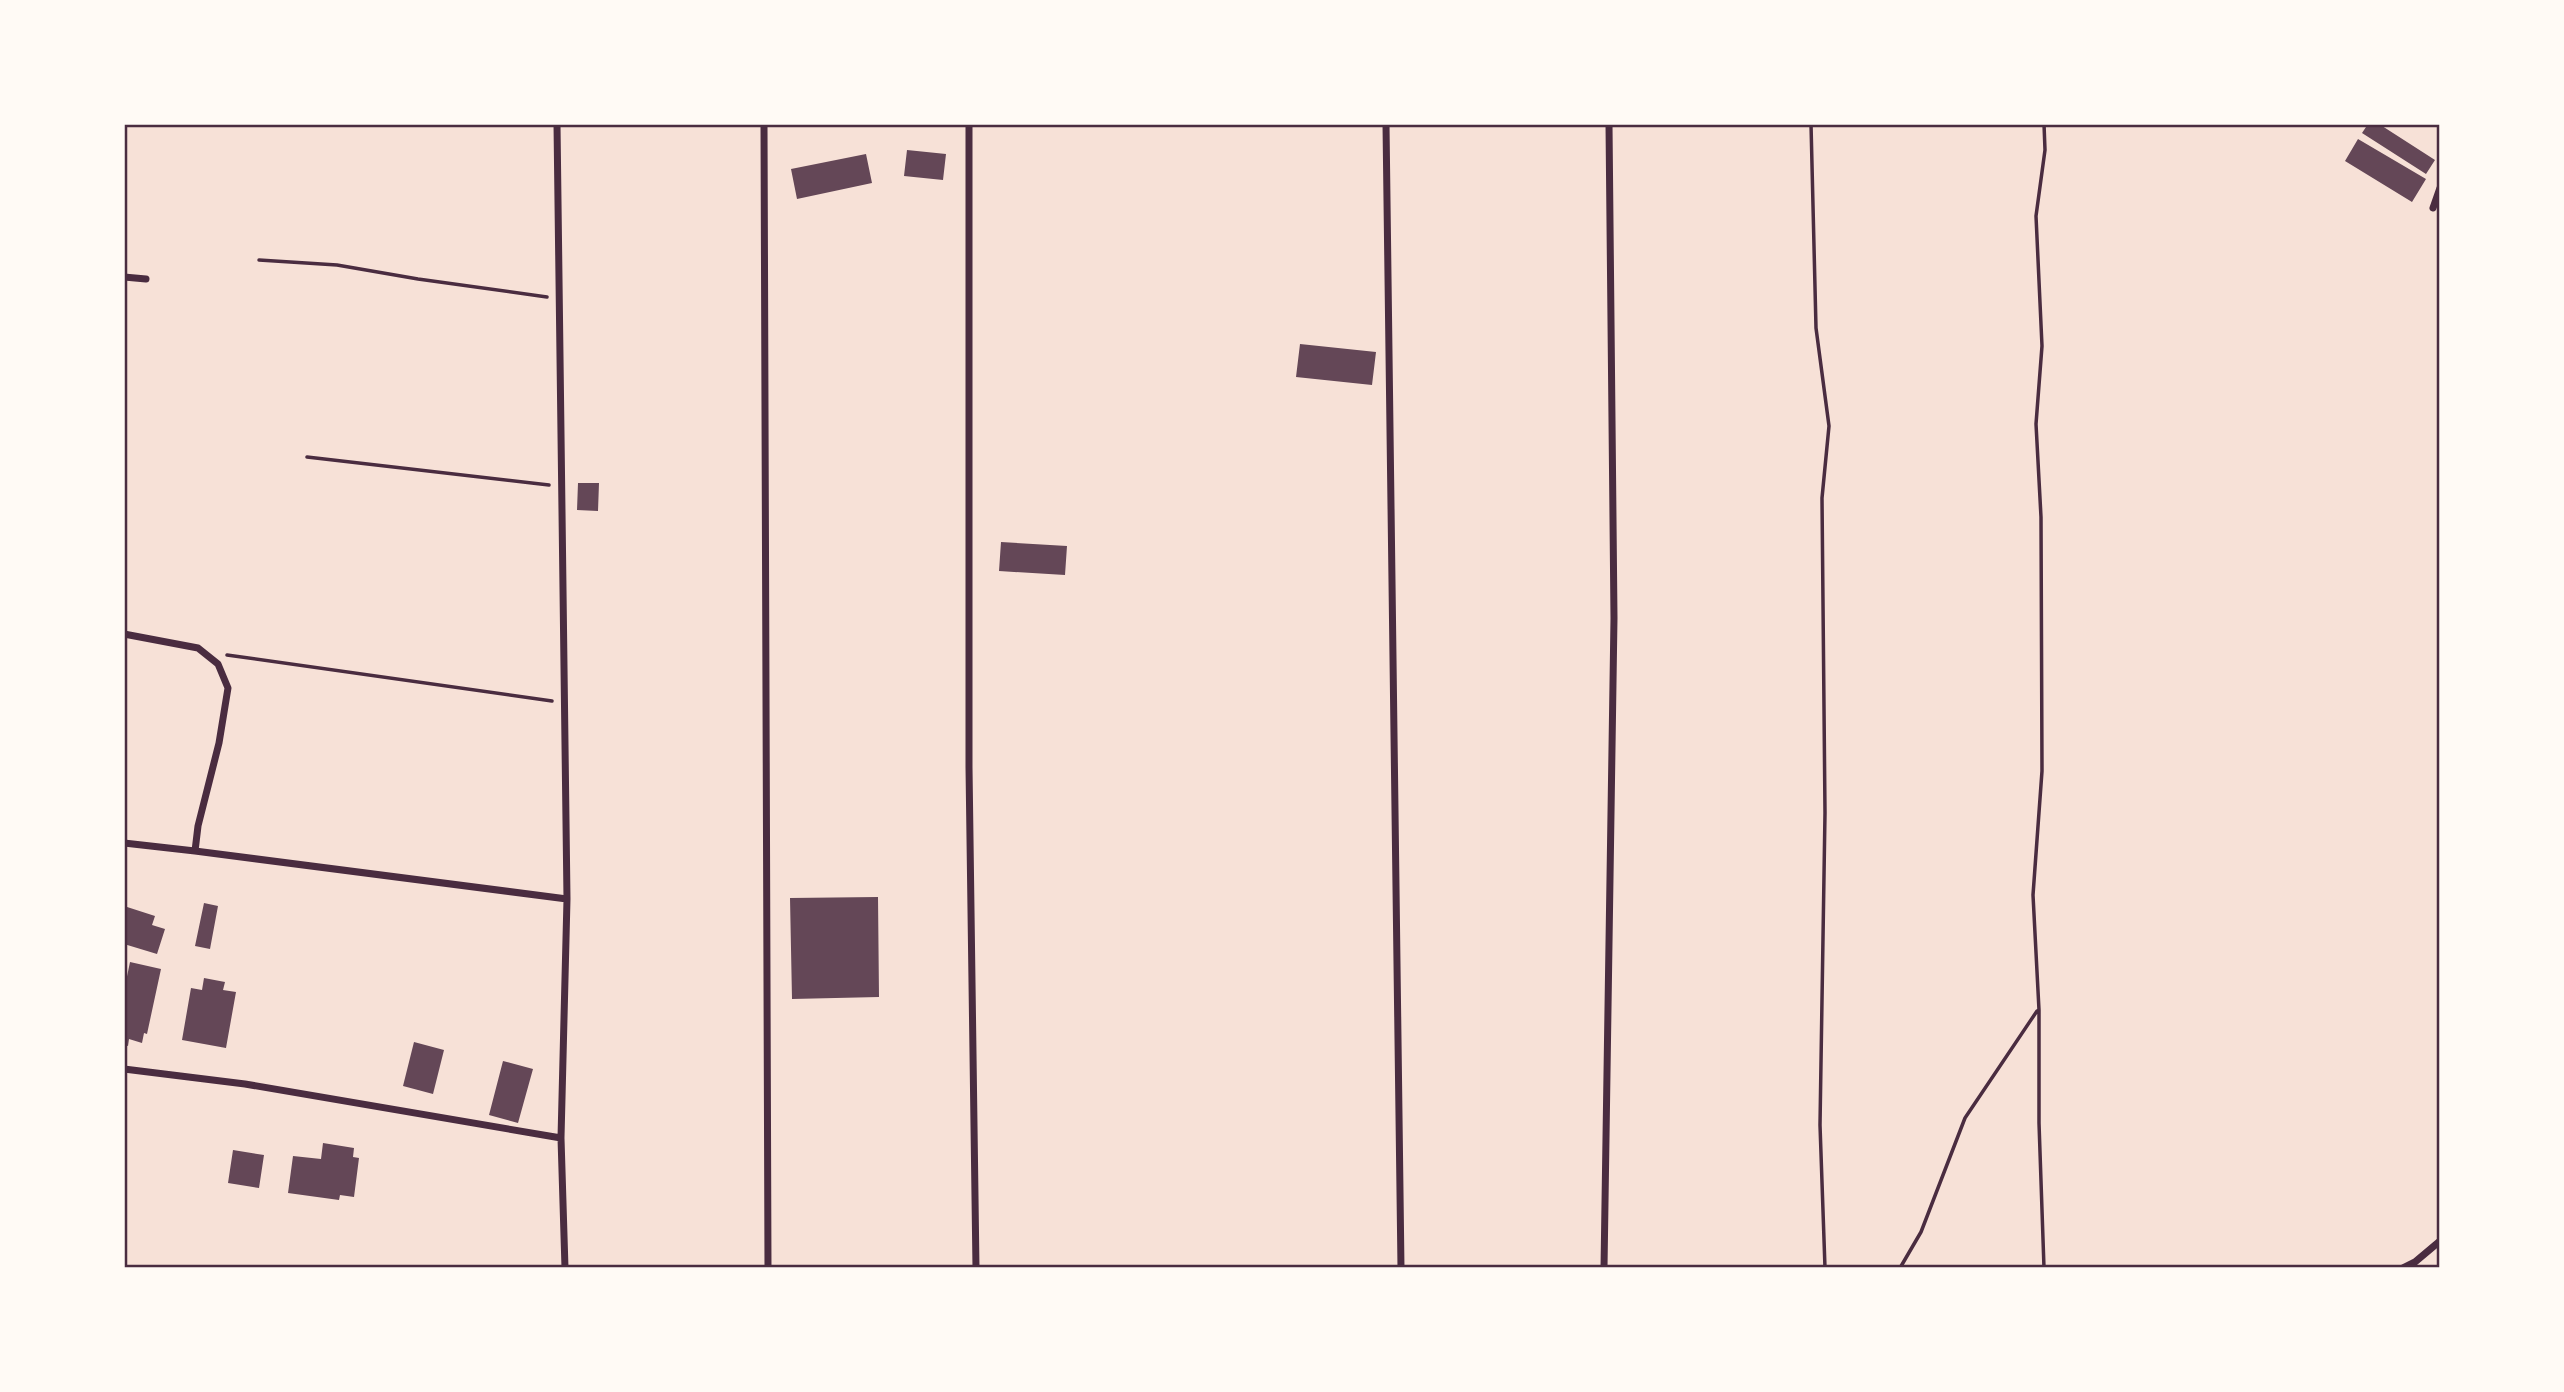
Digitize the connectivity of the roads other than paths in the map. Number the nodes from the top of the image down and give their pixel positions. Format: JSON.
{"nodes":[{"id":1,"x":557,"y":124,"type":"edge"},
{"id":2,"x":764,"y":124,"type":"edge"},
{"id":3,"x":969,"y":124,"type":"edge"},
{"id":4,"x":1386,"y":124,"type":"edge"},
{"id":5,"x":1609,"y":124,"type":"edge"},
{"id":6,"x":2440,"y":188,"type":"edge"},
{"id":7,"x":2433,"y":208,"type":"dead end"},
{"id":8,"x":124,"y":277,"type":"edge"},
{"id":9,"x":146,"y":279,"type":"dead end"},
{"id":10,"x":124,"y":634,"type":"edge"},
{"id":11,"x":124,"y":843,"type":"edge"},
{"id":12,"x":195,"y":851,"type":"junction"},
{"id":13,"x":567,"y":899,"type":"junction"},
{"id":14,"x":124,"y":1069,"type":"edge"},
{"id":15,"x":561,"y":1138,"type":"junction"},
{"id":16,"x":2440,"y":1241,"type":"edge"},
{"id":17,"x":565,"y":1268,"type":"edge"},
{"id":18,"x":768,"y":1268,"type":"edge"},
{"id":19,"x":976,"y":1268,"type":"edge"},
{"id":20,"x":1401,"y":1268,"type":"edge"},
{"id":21,"x":1604,"y":1268,"type":"edge"},
{"id":22,"x":2403,"y":1268,"type":"edge"}],
"edges":[{"from":1,"to":13,"type":"street"},
{"from":2,"to":18,"type":"street"},
{"from":3,"to":19,"type":"street"},
{"from":4,"to":20,"type":"street"},
{"from":5,"to":21,"type":"street"},
{"from":6,"to":7,"type":"street"},
{"from":8,"to":9,"type":"street"},
{"from":10,"to":12,"type":"street"},
{"from":11,"to":12,"type":"street"},
{"from":12,"to":13,"type":"street"},
{"from":13,"to":15,"type":"street"},
{"from":14,"to":15,"type":"street"},
{"from":15,"to":17,"type":"street"},
{"from":16,"to":22,"type":"street"}]}
